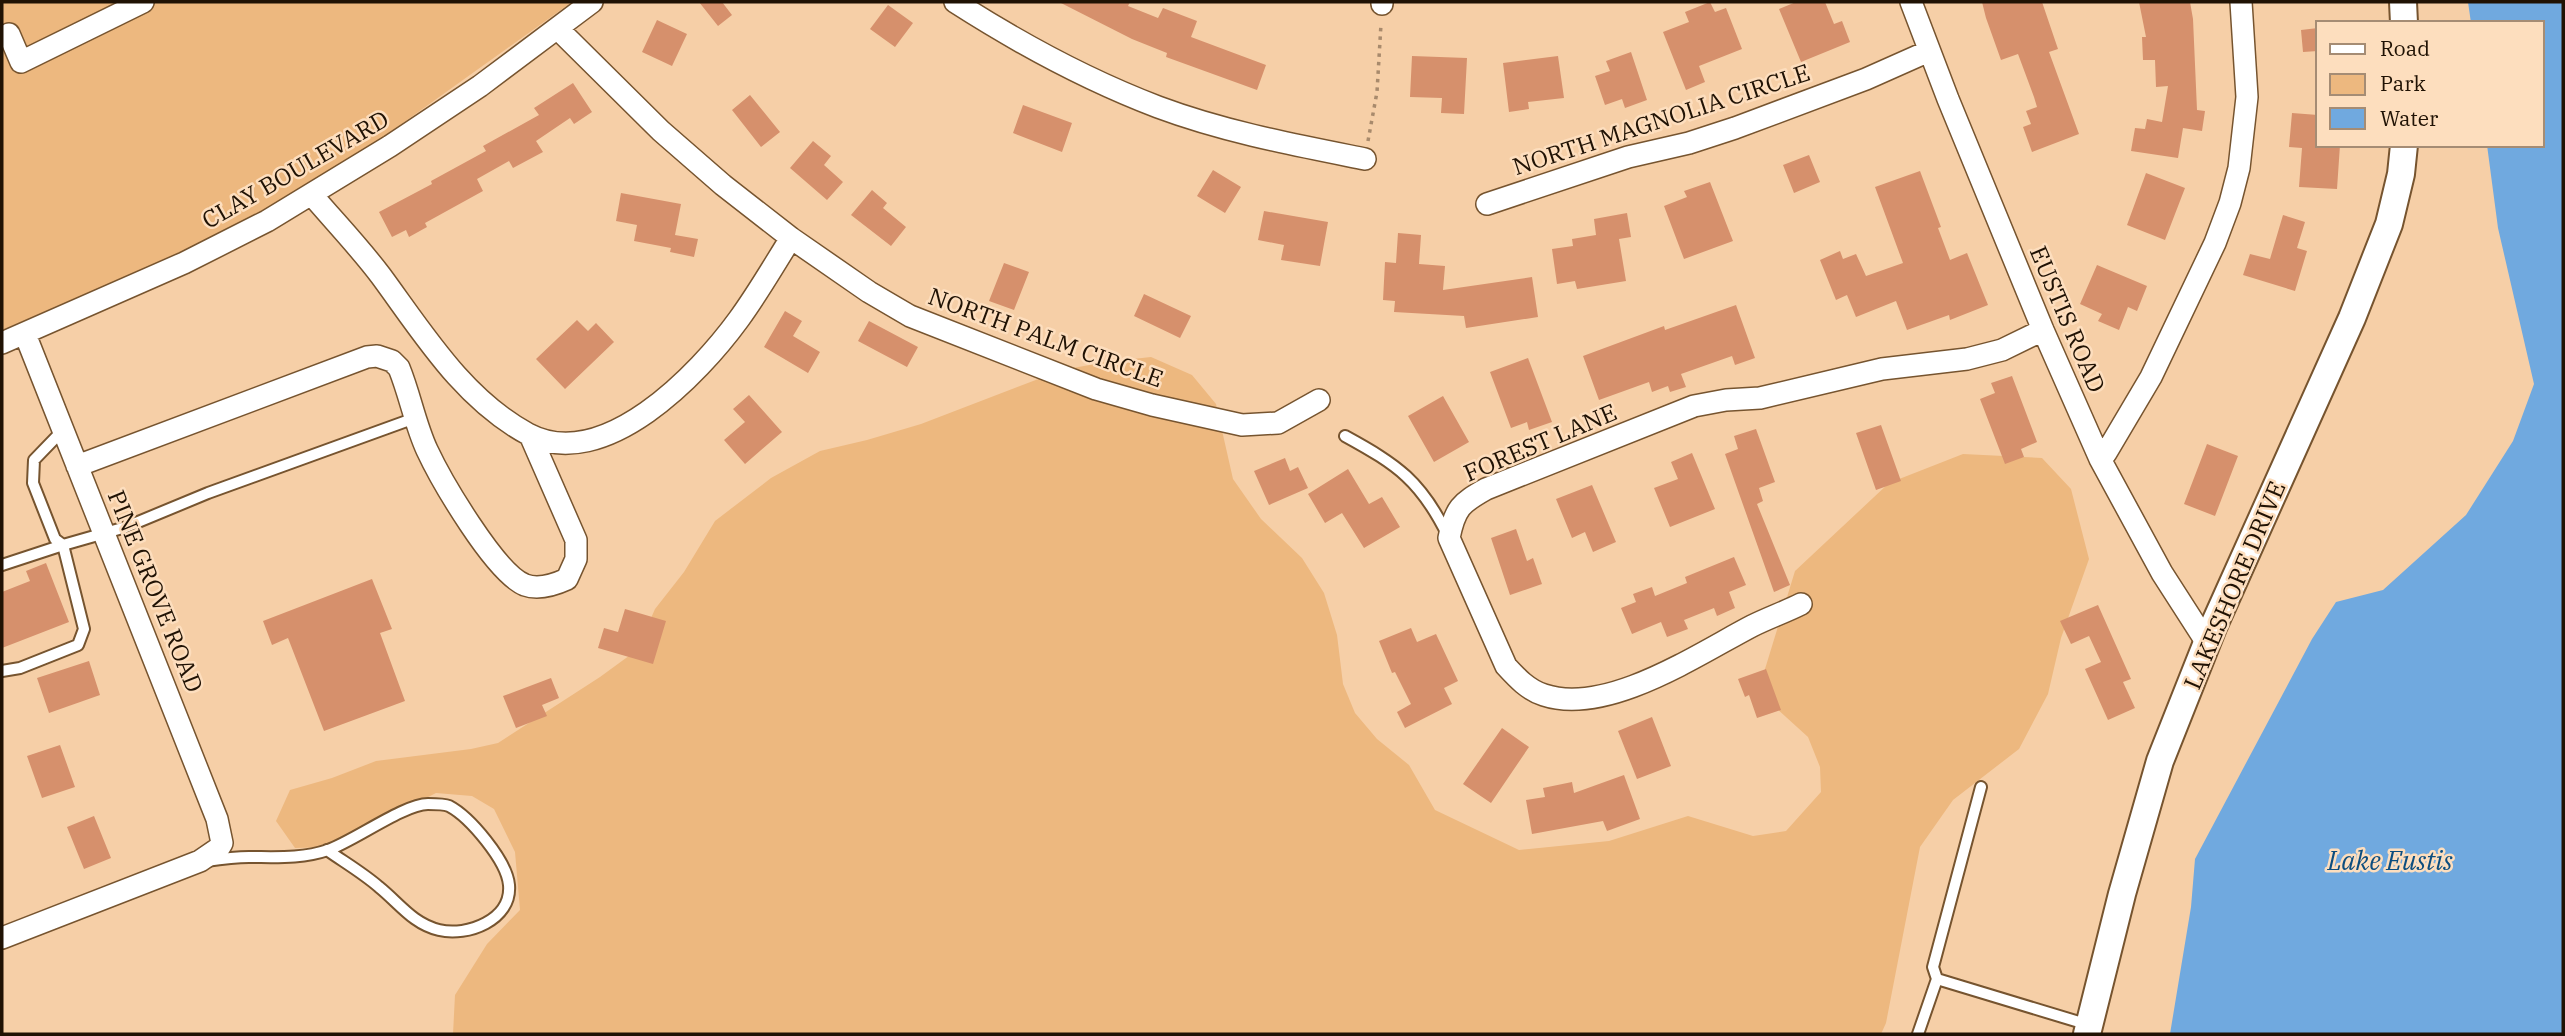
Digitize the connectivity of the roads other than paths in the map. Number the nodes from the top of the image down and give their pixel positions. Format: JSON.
{"nodes":[{"id":1,"x":143,"y":2,"type":"edge"},
{"id":2,"x":592,"y":2,"type":"edge"},
{"id":3,"x":955,"y":2,"type":"edge"},
{"id":4,"x":2241,"y":2,"type":"edge"},
{"id":5,"x":2403,"y":2,"type":"edge"},
{"id":6,"x":1914,"y":6,"type":"edge"},
{"id":7,"x":2404,"y":21,"type":"edge"},
{"id":8,"x":558,"y":29,"type":"junction"},
{"id":9,"x":9,"y":34,"type":"dead end"},
{"id":10,"x":1929,"y":51,"type":"junction"},
{"id":11,"x":2404,"y":147,"type":"edge"},
{"id":12,"x":1364,"y":159,"type":"road end"},
{"id":13,"x":312,"y":195,"type":"junction"},
{"id":14,"x":1488,"y":204,"type":"dead end"},
{"id":15,"x":791,"y":238,"type":"junction"},
{"id":16,"x":2043,"y":330,"type":"junction"},
{"id":17,"x":25,"y":334,"type":"junction"},
{"id":18,"x":2,"y":343,"type":"edge"},
{"id":19,"x":1319,"y":400,"type":"dead end"},
{"id":20,"x":415,"y":418,"type":"junction"},
{"id":21,"x":63,"y":430,"type":"junction"},
{"id":22,"x":530,"y":435,"type":"junction"},
{"id":23,"x":1345,"y":436,"type":"dead end"},
{"id":24,"x":2100,"y":459,"type":"junction"},
{"id":25,"x":77,"y":466,"type":"junction"},
{"id":26,"x":103,"y":533,"type":"junction"},
{"id":27,"x":1449,"y":538,"type":"junction"},
{"id":28,"x":63,"y":545,"type":"junction"},
{"id":29,"x":2,"y":565,"type":"edge"},
{"id":30,"x":1801,"y":604,"type":"dead end"},
{"id":31,"x":2207,"y":643,"type":"junction"},
{"id":32,"x":2,"y":671,"type":"edge"},
{"id":33,"x":1981,"y":787,"type":"dead end"},
{"id":34,"x":327,"y":850,"type":"junction"},
{"id":35,"x":200,"y":861,"type":"junction"},
{"id":36,"x":2,"y":938,"type":"edge"},
{"id":37,"x":1937,"y":979,"type":"junction"},
{"id":38,"x":2088,"y":1030,"type":"edge"},
{"id":39,"x":1917,"y":1034,"type":"edge"}],
"edges":[{"from":1,"to":9,"type":"street"},
{"from":2,"to":8,"type":"street","name":"CLAY BOULEVARD"},
{"from":3,"to":12,"type":"street"},
{"from":4,"to":24,"type":"street"},
{"from":5,"to":7,"type":"street"},
{"from":6,"to":10,"type":"street","name":"EUSTIS ROAD"},
{"from":8,"to":13,"type":"street","name":"CLAY BOULEVARD"},
{"from":8,"to":15,"type":"street","name":"NORTH PALM CIRCLE"},
{"from":10,"to":14,"type":"street","name":"NORTH MAGNOLIA CIRCLE"},
{"from":10,"to":16,"type":"street","name":"EUSTIS ROAD"},
{"from":11,"to":31,"type":"street","name":"LAKESHORE DRIVE"},
{"from":13,"to":17,"type":"street","name":"CLAY BOULEVARD"},
{"from":13,"to":22,"type":"street"},
{"from":15,"to":19,"type":"street","name":"NORTH PALM CIRCLE"},
{"from":15,"to":22,"type":"street"},
{"from":16,"to":24,"type":"street","name":"EUSTIS ROAD"},
{"from":16,"to":27,"type":"street","name":"FOREST LANE"},
{"from":17,"to":18,"type":"street","name":"CLAY BOULEVARD"},
{"from":17,"to":21,"type":"street","name":"PINE GROVE ROAD"},
{"from":20,"to":22,"type":"street"},
{"from":20,"to":25,"type":"street"},
{"from":20,"to":26,"type":"lane"},
{"from":21,"to":25,"type":"street","name":"PINE GROVE ROAD"},
{"from":21,"to":28,"type":"lane"},
{"from":23,"to":27,"type":"lane"},
{"from":24,"to":31,"type":"street","name":"EUSTIS ROAD"},
{"from":25,"to":26,"type":"street","name":"PINE GROVE ROAD"},
{"from":26,"to":28,"type":"lane"},
{"from":26,"to":35,"type":"street","name":"PINE GROVE ROAD"},
{"from":27,"to":30,"type":"street"},
{"from":28,"to":29,"type":"lane"},
{"from":28,"to":32,"type":"lane"},
{"from":31,"to":38,"type":"street","name":"LAKESHORE DRIVE"},
{"from":33,"to":37,"type":"lane"},
{"from":34,"to":34,"type":"lane"},
{"from":34,"to":35,"type":"lane"},
{"from":35,"to":36,"type":"street"},
{"from":37,"to":38,"type":"lane"},
{"from":37,"to":39,"type":"lane"}]}
